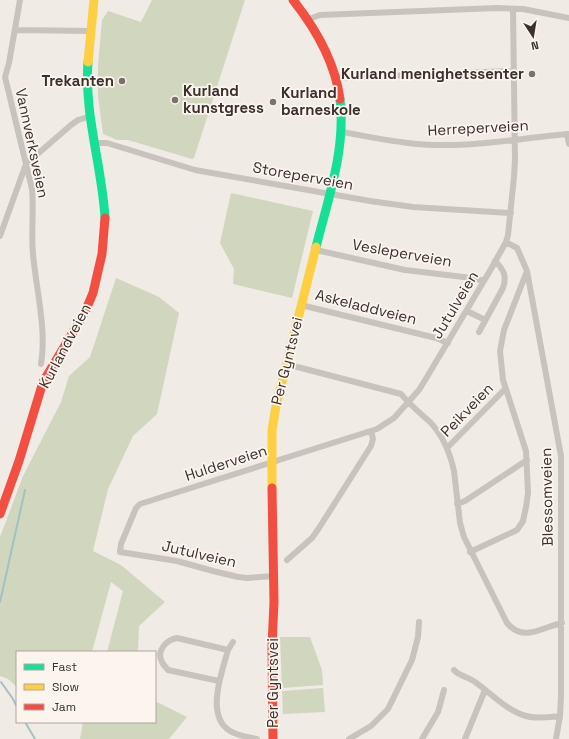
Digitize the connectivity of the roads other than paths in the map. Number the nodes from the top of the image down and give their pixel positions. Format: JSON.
{"nodes":[{"id":1,"x":20,"y":0,"type":"edge"},
{"id":2,"x":94,"y":0,"type":"edge"},
{"id":3,"x":293,"y":0,"type":"edge"},
{"id":4,"x":513,"y":8,"type":"junction"},
{"id":5,"x":309,"y":18,"type":"junction"},
{"id":6,"x":569,"y":18,"type":"edge"},
{"id":7,"x":16,"y":30,"type":"junction"},
{"id":8,"x":91,"y":31,"type":"junction"},
{"id":9,"x":513,"y":71,"type":"junction"},
{"id":10,"x":4,"y":77,"type":"junction"},
{"id":11,"x":335,"y":78,"type":"junction"},
{"id":12,"x":0,"y":84,"type":"edge"},
{"id":13,"x":91,"y":116,"type":"junction"},
{"id":14,"x":342,"y":132,"type":"junction"},
{"id":15,"x":568,"y":134,"type":"edge"},
{"id":16,"x":514,"y":140,"type":"junction"},
{"id":17,"x":95,"y":143,"type":"junction"},
{"id":18,"x":569,"y":144,"type":"edge"},
{"id":19,"x":26,"y":164,"type":"junction"},
{"id":20,"x":331,"y":194,"type":"junction"},
{"id":21,"x":511,"y":213,"type":"junction"},
{"id":22,"x":0,"y":236,"type":"edge"},
{"id":23,"x":506,"y":242,"type":"junction"},
{"id":24,"x":316,"y":250,"type":"junction"},
{"id":25,"x":495,"y":262,"type":"junction"},
{"id":26,"x":527,"y":271,"type":"junction"},
{"id":27,"x":484,"y":281,"type":"junction"},
{"id":28,"x":301,"y":305,"type":"junction"},
{"id":29,"x":467,"y":311,"type":"junction"},
{"id":30,"x":485,"y":320,"type":"junction"},
{"id":31,"x":479,"y":332,"type":"dead end"},
{"id":32,"x":448,"y":343,"type":"junction"},
{"id":33,"x":41,"y":364,"type":"dead end"},
{"id":34,"x":286,"y":364,"type":"junction"},
{"id":35,"x":505,"y":389,"type":"junction"},
{"id":36,"x":408,"y":402,"type":"junction"},
{"id":37,"x":371,"y":431,"type":"junction"},
{"id":38,"x":447,"y":448,"type":"junction"},
{"id":39,"x":527,"y":460,"type":"junction"},
{"id":40,"x":271,"y":462,"type":"junction"},
{"id":41,"x":457,"y":504,"type":"junction"},
{"id":42,"x":0,"y":514,"type":"edge"},
{"id":43,"x":120,"y":552,"type":"joint"},
{"id":44,"x":470,"y":552,"type":"junction"},
{"id":45,"x":287,"y":560,"type":"dead end"},
{"id":46,"x":273,"y":576,"type":"junction"},
{"id":47,"x":419,"y":622,"type":"dead end"},
{"id":48,"x":562,"y":623,"type":"junction"},
{"id":49,"x":233,"y":642,"type":"dead end"},
{"id":50,"x":228,"y":650,"type":"junction"},
{"id":51,"x":454,"y":670,"type":"dead end"},
{"id":52,"x":219,"y":681,"type":"junction"},
{"id":53,"x":444,"y":690,"type":"dead end"},
{"id":54,"x":485,"y":690,"type":"junction"},
{"id":55,"x":560,"y":716,"type":"junction"},
{"id":56,"x":257,"y":739,"type":"edge"},
{"id":57,"x":273,"y":739,"type":"edge"},
{"id":58,"x":349,"y":739,"type":"edge"},
{"id":59,"x":422,"y":739,"type":"edge"},
{"id":60,"x":464,"y":739,"type":"edge"},
{"id":61,"x":556,"y":739,"type":"edge"}],
"edges":[{"from":1,"to":7,"type":"street","name":"Vannverksveien"},
{"from":2,"to":8,"type":"street","name":"Kurlandveien"},
{"from":3,"to":5,"type":"street","name":"Per Gyntsvei"},
{"from":4,"to":5,"type":"street"},
{"from":4,"to":6,"type":"street"},
{"from":4,"to":9,"type":"street","name":"Jutulveien"},
{"from":5,"to":11,"type":"street","name":"Per Gyntsvei"},
{"from":7,"to":8,"type":"street"},
{"from":7,"to":10,"type":"street","name":"Vannverksveien"},
{"from":8,"to":13,"type":"street","name":"Kurlandveien"},
{"from":9,"to":11,"type":"street"},
{"from":9,"to":16,"type":"street","name":"Jutulveien"},
{"from":10,"to":12,"type":"street"},
{"from":10,"to":19,"type":"street","name":"Vannverksveien"},
{"from":11,"to":14,"type":"street","name":"Per Gyntsvei"},
{"from":13,"to":17,"type":"street","name":"Kurlandveien"},
{"from":13,"to":19,"type":"street"},
{"from":14,"to":16,"type":"street","name":"Herreperveien"},
{"from":14,"to":20,"type":"street","name":"Per Gyntsvei"},
{"from":15,"to":16,"type":"street","name":"Herreperveien"},
{"from":15,"to":18,"type":"street","name":"Herreperveien"},
{"from":16,"to":21,"type":"street","name":"Jutulveien"},
{"from":17,"to":20,"type":"street","name":"Storeperveien"},
{"from":17,"to":42,"type":"street","name":"Kurlandveien"},
{"from":19,"to":22,"type":"street"},
{"from":19,"to":33,"type":"street","name":"Vannverksveien"},
{"from":20,"to":21,"type":"street","name":"Storeperveien"},
{"from":20,"to":24,"type":"street","name":"Per Gyntsvei"},
{"from":21,"to":23,"type":"street","name":"Jutulveien"},
{"from":23,"to":25,"type":"street","name":"Jutulveien"},
{"from":23,"to":26,"type":"street","name":"Blessomveien"},
{"from":24,"to":27,"type":"street","name":"Vesleperveien"},
{"from":24,"to":28,"type":"street","name":"Per Gyntsvei"},
{"from":25,"to":27,"type":"street","name":"Jutulveien"},
{"from":25,"to":30,"type":"street"},
{"from":26,"to":35,"type":"street"},
{"from":26,"to":48,"type":"street","name":"Blessomveien"},
{"from":27,"to":29,"type":"street","name":"Jutulveien"},
{"from":28,"to":32,"type":"street","name":"Askeladdveien"},
{"from":28,"to":34,"type":"street","name":"Per Gyntsvei"},
{"from":29,"to":30,"type":"street"},
{"from":29,"to":32,"type":"street","name":"Jutulveien"},
{"from":30,"to":31,"type":"street"},
{"from":32,"to":36,"type":"street","name":"Jutulveien"},
{"from":34,"to":36,"type":"street"},
{"from":34,"to":40,"type":"street","name":"Per Gyntsvei"},
{"from":35,"to":38,"type":"street","name":"Peikveien"},
{"from":35,"to":39,"type":"street"},
{"from":36,"to":37,"type":"street","name":"Jutulveien"},
{"from":36,"to":38,"type":"street"},
{"from":37,"to":40,"type":"street","name":"Hulderveien"},
{"from":37,"to":45,"type":"street"},
{"from":38,"to":41,"type":"street"},
{"from":39,"to":41,"type":"street"},
{"from":39,"to":44,"type":"street"},
{"from":40,"to":43,"type":"street","name":"Hulderveien"},
{"from":40,"to":46,"type":"street","name":"Per Gyntsvei"},
{"from":41,"to":44,"type":"street"},
{"from":43,"to":46,"type":"street","name":"Jutulveien"},
{"from":44,"to":48,"type":"street"},
{"from":46,"to":57,"type":"street","name":"Per Gyntsvei"},
{"from":47,"to":58,"type":"street"},
{"from":48,"to":55,"type":"street","name":"Blessomveien"},
{"from":49,"to":50,"type":"street"},
{"from":50,"to":52,"type":"street"},
{"from":50,"to":52,"type":"street"},
{"from":51,"to":54,"type":"street"},
{"from":52,"to":56,"type":"street"},
{"from":53,"to":59,"type":"street"},
{"from":54,"to":55,"type":"street"},
{"from":54,"to":60,"type":"street"},
{"from":55,"to":61,"type":"street","name":"Blessomveien"}]}
